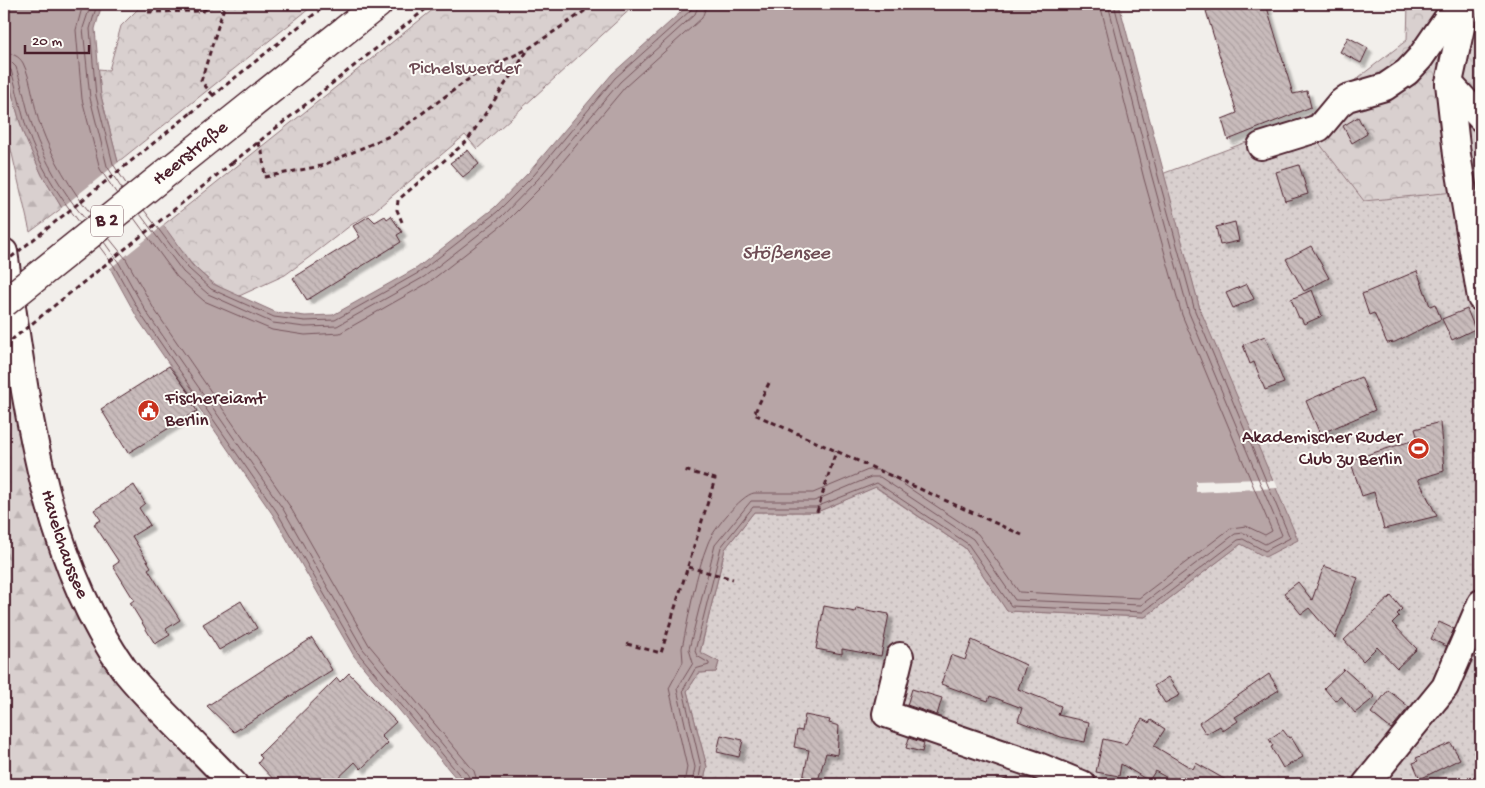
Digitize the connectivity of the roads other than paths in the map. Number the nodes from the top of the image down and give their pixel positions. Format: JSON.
{"nodes":[{"id":1,"x":378,"y":4,"type":"edge"},
{"id":2,"x":1465,"y":8,"type":"edge"},
{"id":3,"x":1449,"y":83,"type":"junction"},
{"id":4,"x":1481,"y":118,"type":"edge"},
{"id":5,"x":1261,"y":146,"type":"dead end"},
{"id":6,"x":4,"y":252,"type":"edge"},
{"id":7,"x":1481,"y":298,"type":"edge"},
{"id":8,"x":4,"y":303,"type":"edge"},
{"id":9,"x":1481,"y":603,"type":"edge"},
{"id":10,"x":900,"y":656,"type":"dead end"},
{"id":11,"x":234,"y":784,"type":"edge"},
{"id":12,"x":1082,"y":784,"type":"edge"},
{"id":13,"x":1366,"y":784,"type":"edge"}],
"edges":[{"from":1,"to":8,"type":"main road","name":"Heerstraße","number":"B 2","bridge":true},
{"from":2,"to":3,"type":"street"},
{"from":2,"to":5,"type":"street"},
{"from":3,"to":4,"type":"street"},
{"from":3,"to":7,"type":"street"},
{"from":6,"to":11,"type":"street","name":"Havelchaussee"},
{"from":9,"to":13,"type":"street"},
{"from":10,"to":12,"type":"street"}]}
